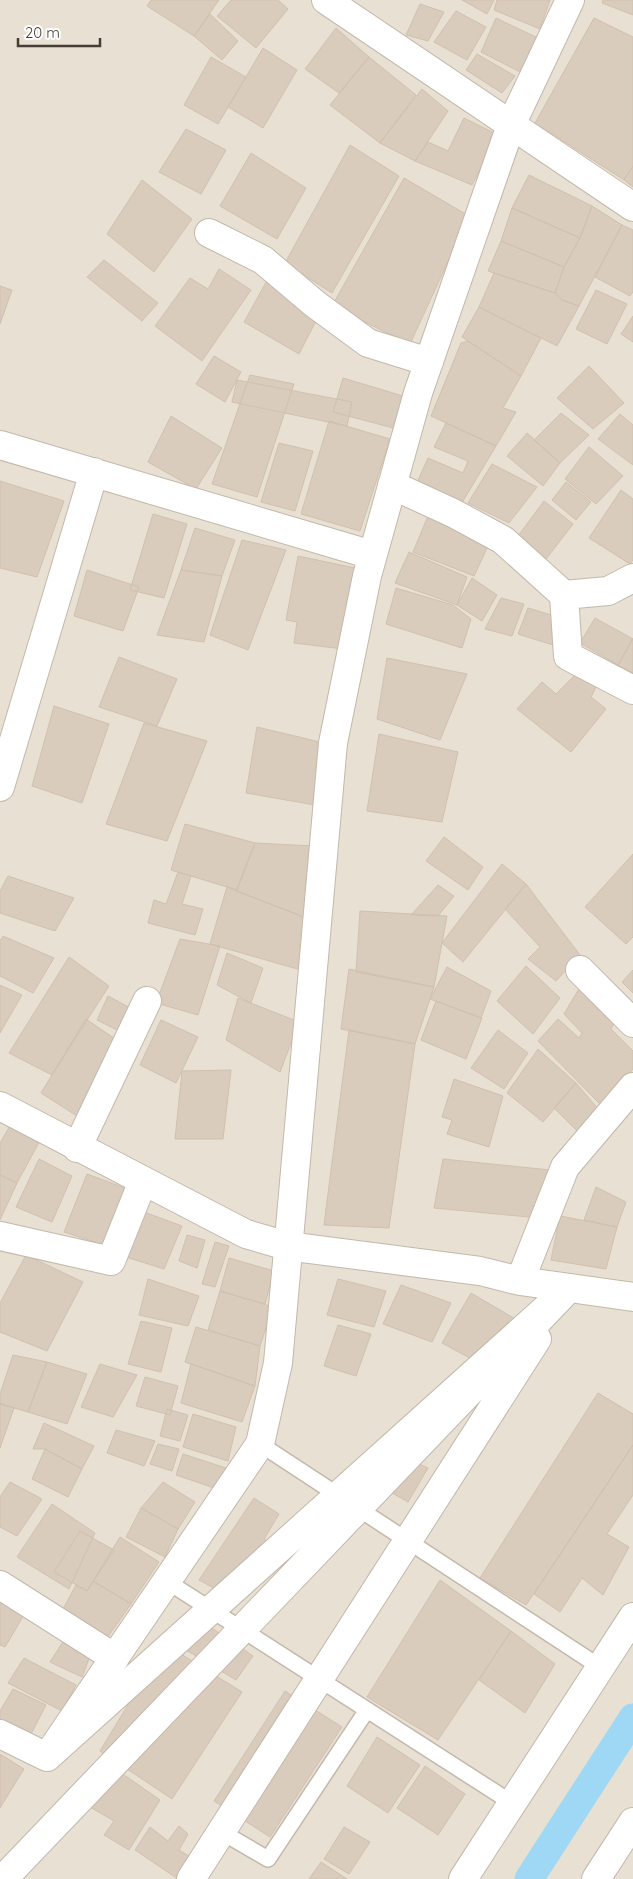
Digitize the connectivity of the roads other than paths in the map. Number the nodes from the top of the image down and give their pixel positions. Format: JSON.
{"nodes":[{"id":1,"x":326,"y":0,"type":"edge"},
{"id":2,"x":570,"y":0,"type":"edge"},
{"id":3,"x":511,"y":125,"type":"junction"},
{"id":4,"x":633,"y":207,"type":"edge"},
{"id":5,"x":209,"y":232,"type":"dead end"},
{"id":6,"x":429,"y":362,"type":"junction"},
{"id":7,"x":0,"y":445,"type":"edge"},
{"id":8,"x":94,"y":472,"type":"junction"},
{"id":9,"x":392,"y":485,"type":"junction"},
{"id":10,"x":372,"y":555,"type":"junction"},
{"id":11,"x":633,"y":578,"type":"edge"},
{"id":12,"x":564,"y":595,"type":"junction"},
{"id":13,"x":633,"y":690,"type":"edge"},
{"id":14,"x":2,"y":769,"type":"edge"},
{"id":15,"x":580,"y":970,"type":"dead end"},
{"id":16,"x":146,"y":1001,"type":"dead end"},
{"id":17,"x":633,"y":1023,"type":"edge"},
{"id":18,"x":633,"y":1087,"type":"edge"},
{"id":19,"x":0,"y":1106,"type":"edge"},
{"id":20,"x":77,"y":1148,"type":"junction"},
{"id":21,"x":143,"y":1181,"type":"junction"},
{"id":22,"x":0,"y":1236,"type":"edge"},
{"id":23,"x":288,"y":1246,"type":"junction"},
{"id":24,"x":520,"y":1281,"type":"junction"},
{"id":25,"x":569,"y":1288,"type":"junction"},
{"id":26,"x":633,"y":1297,"type":"edge"},
{"id":27,"x":260,"y":1444,"type":"junction"},
{"id":28,"x":415,"y":1546,"type":"junction"},
{"id":29,"x":168,"y":1582,"type":"junction"},
{"id":30,"x":0,"y":1585,"type":"edge"},
{"id":31,"x":633,"y":1617,"type":"edge"},
{"id":32,"x":115,"y":1658,"type":"junction"},
{"id":33,"x":600,"y":1667,"type":"junction"},
{"id":34,"x":323,"y":1681,"type":"junction"},
{"id":35,"x":367,"y":1710,"type":"junction"},
{"id":36,"x":0,"y":1734,"type":"edge"},
{"id":37,"x":47,"y":1757,"type":"junction"},
{"id":38,"x":512,"y":1803,"type":"junction"},
{"id":39,"x":633,"y":1822,"type":"edge"},
{"id":40,"x":3,"y":1879,"type":"edge"},
{"id":41,"x":192,"y":1879,"type":"edge"},
{"id":42,"x":463,"y":1879,"type":"edge"},
{"id":43,"x":596,"y":1879,"type":"edge"}],
"edges":[{"from":1,"to":3,"type":"street"},
{"from":2,"to":3,"type":"street"},
{"from":3,"to":4,"type":"street"},
{"from":3,"to":6,"type":"street"},
{"from":5,"to":6,"type":"street"},
{"from":6,"to":9,"type":"street"},
{"from":7,"to":8,"type":"street"},
{"from":8,"to":10,"type":"street"},
{"from":8,"to":14,"type":"street"},
{"from":9,"to":10,"type":"street"},
{"from":9,"to":12,"type":"street"},
{"from":10,"to":23,"type":"street"},
{"from":11,"to":12,"type":"street"},
{"from":12,"to":13,"type":"street"},
{"from":15,"to":17,"type":"street"},
{"from":16,"to":20,"type":"street"},
{"from":18,"to":24,"type":"street"},
{"from":19,"to":20,"type":"street"},
{"from":20,"to":21,"type":"street"},
{"from":21,"to":22,"type":"street"},
{"from":21,"to":23,"type":"street"},
{"from":23,"to":24,"type":"street"},
{"from":23,"to":27,"type":"street"},
{"from":24,"to":25,"type":"street"},
{"from":25,"to":26,"type":"street"},
{"from":25,"to":28,"type":"lane"},
{"from":25,"to":37,"type":"street"},
{"from":25,"to":40,"type":"street"},
{"from":25,"to":41,"type":"street"},
{"from":27,"to":28,"type":"lane"},
{"from":27,"to":29,"type":"street"},
{"from":28,"to":33,"type":"lane"},
{"from":28,"to":34,"type":"lane"},
{"from":29,"to":32,"type":"street"},
{"from":29,"to":34,"type":"lane"},
{"from":30,"to":32,"type":"street"},
{"from":31,"to":33,"type":"street"},
{"from":32,"to":37,"type":"street"},
{"from":33,"to":38,"type":"street"},
{"from":34,"to":35,"type":"lane"},
{"from":35,"to":38,"type":"lane"},
{"from":35,"to":41,"type":"lane"},
{"from":36,"to":37,"type":"street"},
{"from":38,"to":42,"type":"street"},
{"from":39,"to":43,"type":"street"}]}
